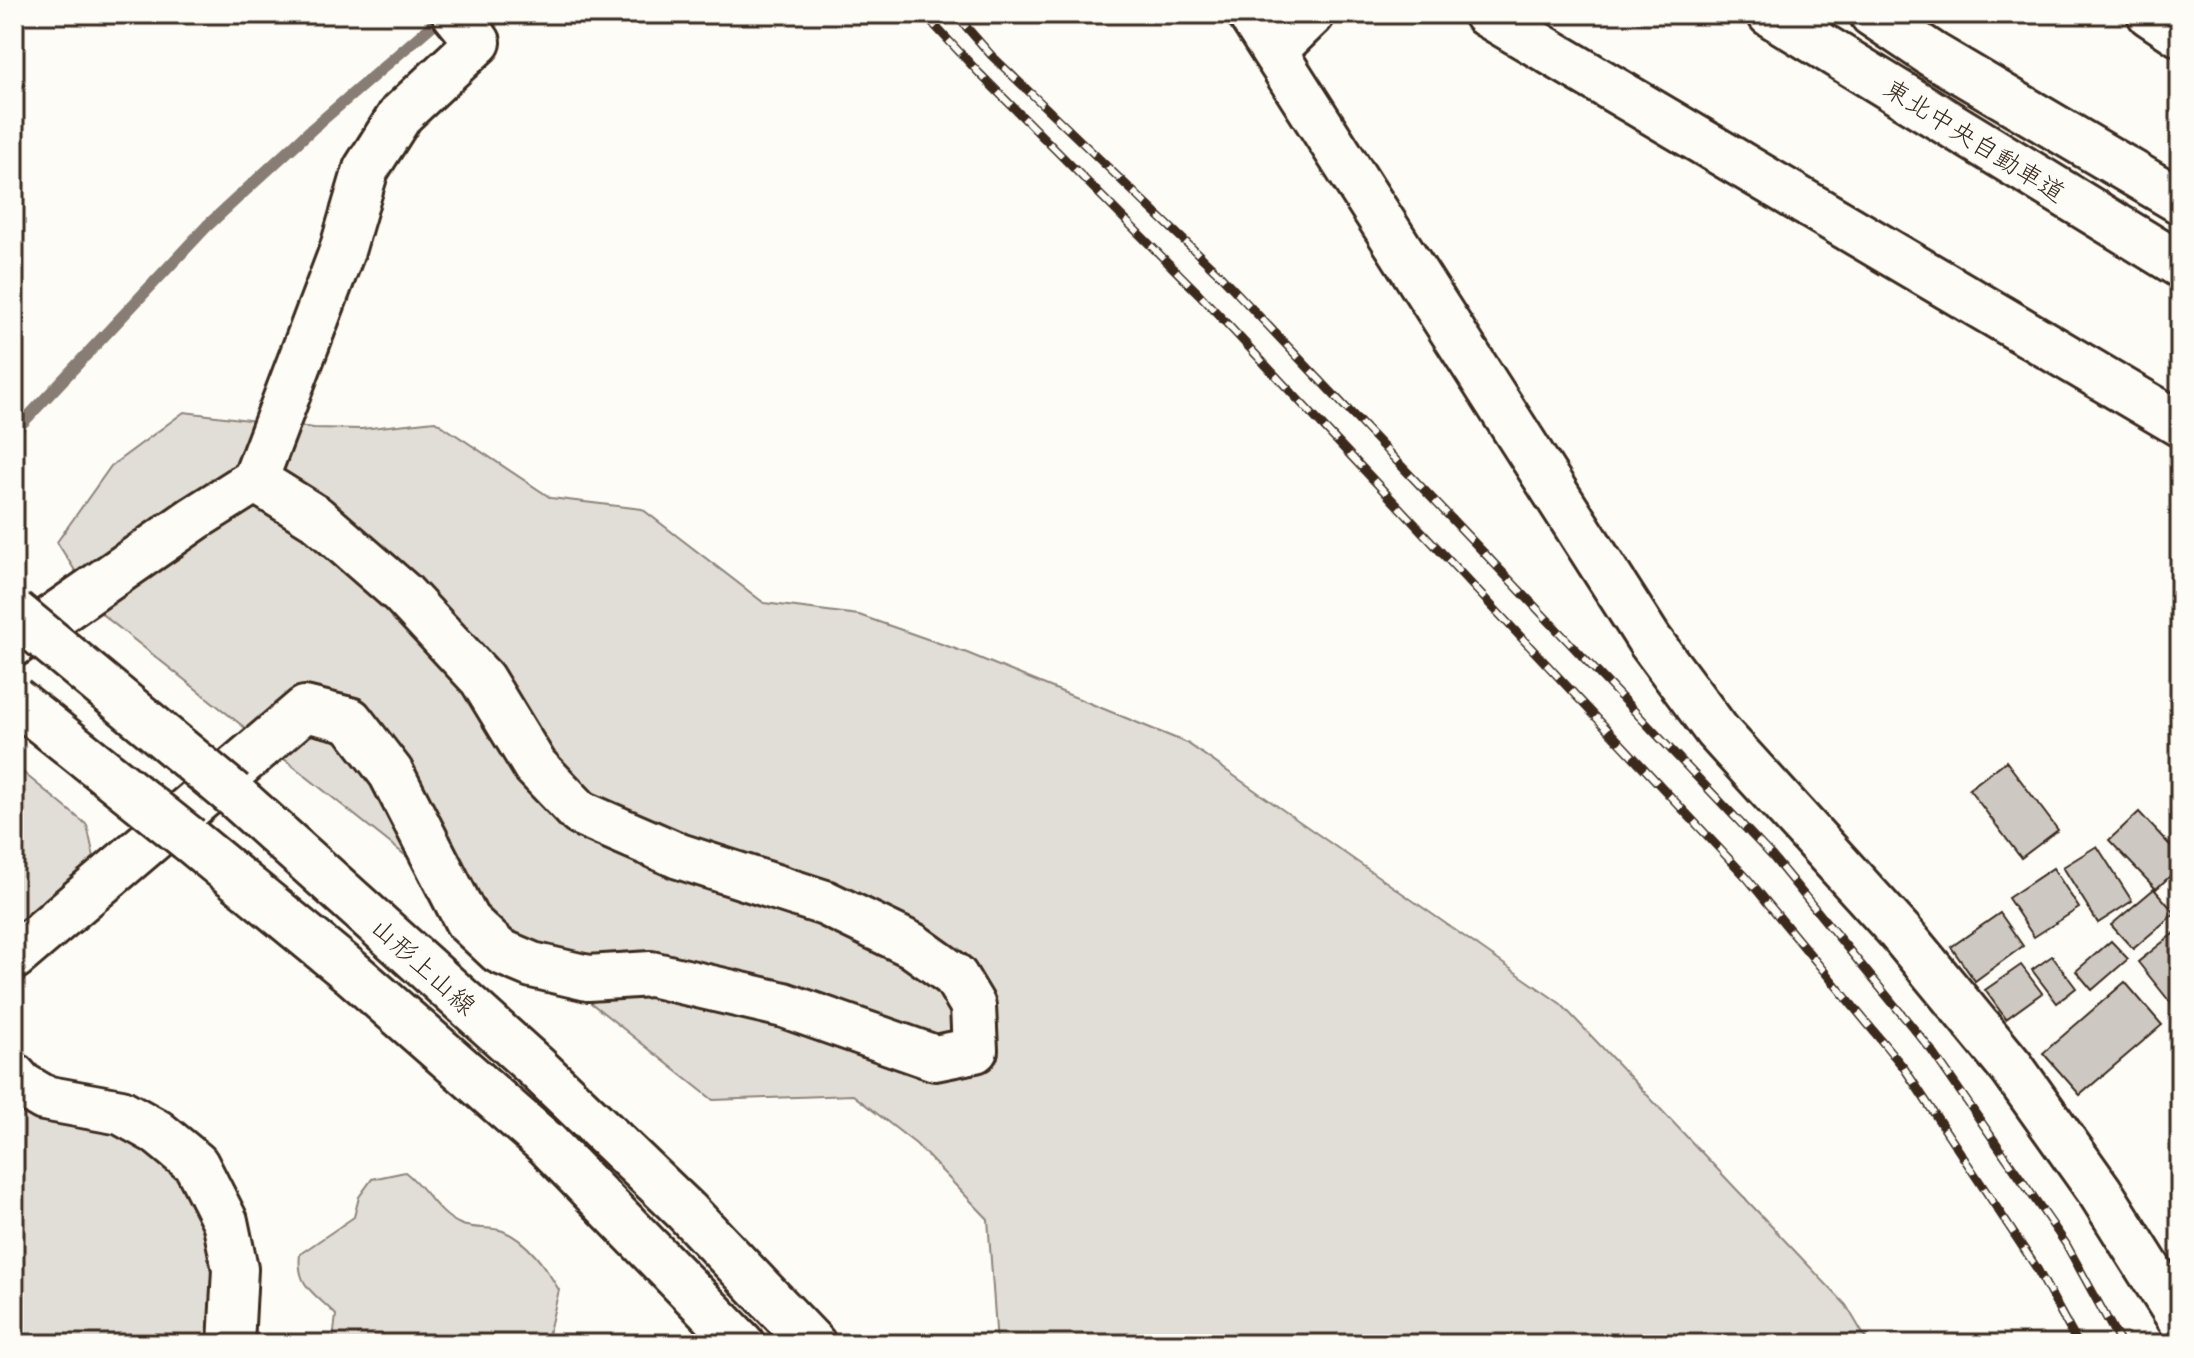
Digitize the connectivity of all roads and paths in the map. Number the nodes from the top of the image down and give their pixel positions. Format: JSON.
{"nodes":[{"id":1,"x":1250,"y":14,"type":"edge"},
{"id":2,"x":1312,"y":14,"type":"edge"},
{"id":3,"x":1486,"y":14,"type":"edge"},
{"id":4,"x":1770,"y":14,"type":"edge"},
{"id":5,"x":1872,"y":14,"type":"edge"},
{"id":6,"x":2150,"y":14,"type":"edge"},
{"id":7,"x":466,"y":28,"type":"edge"},
{"id":8,"x":2180,"y":34,"type":"edge"},
{"id":9,"x":1274,"y":51,"type":"junction"},
{"id":10,"x":2180,"y":201,"type":"edge"},
{"id":11,"x":2180,"y":265,"type":"edge"},
{"id":12,"x":2180,"y":424,"type":"edge"},
{"id":13,"x":255,"y":480,"type":"junction"},
{"id":14,"x":14,"y":612,"type":"edge"},
{"id":15,"x":14,"y":644,"type":"edge"},
{"id":16,"x":14,"y":699,"type":"edge"},
{"id":17,"x":14,"y":957,"type":"edge"},
{"id":18,"x":14,"y":1076,"type":"edge"},
{"id":19,"x":2180,"y":1319,"type":"edge"},
{"id":20,"x":231,"y":1344,"type":"edge"},
{"id":21,"x":742,"y":1344,"type":"edge"},
{"id":22,"x":813,"y":1344,"type":"edge"}],
"edges":[{"from":1,"to":9,"type":"main road"},
{"from":2,"to":9,"type":"main road"},
{"from":3,"to":12,"type":"main road"},
{"from":4,"to":11,"type":"main road","name":"東北中央自動車道"},
{"from":5,"to":10,"type":"main road","name":"東北中央自動車道"},
{"from":6,"to":8,"type":"main road"},
{"from":7,"to":13,"type":"main road"},
{"from":9,"to":19,"type":"main road"},
{"from":13,"to":15,"type":"main road"},
{"from":13,"to":17,"type":"main road"},
{"from":14,"to":22,"type":"main road","name":"山形上山線","bridge":true},
{"from":16,"to":21,"type":"main road","name":"山形上山線","bridge":true},
{"from":18,"to":20,"type":"main road"}]}
